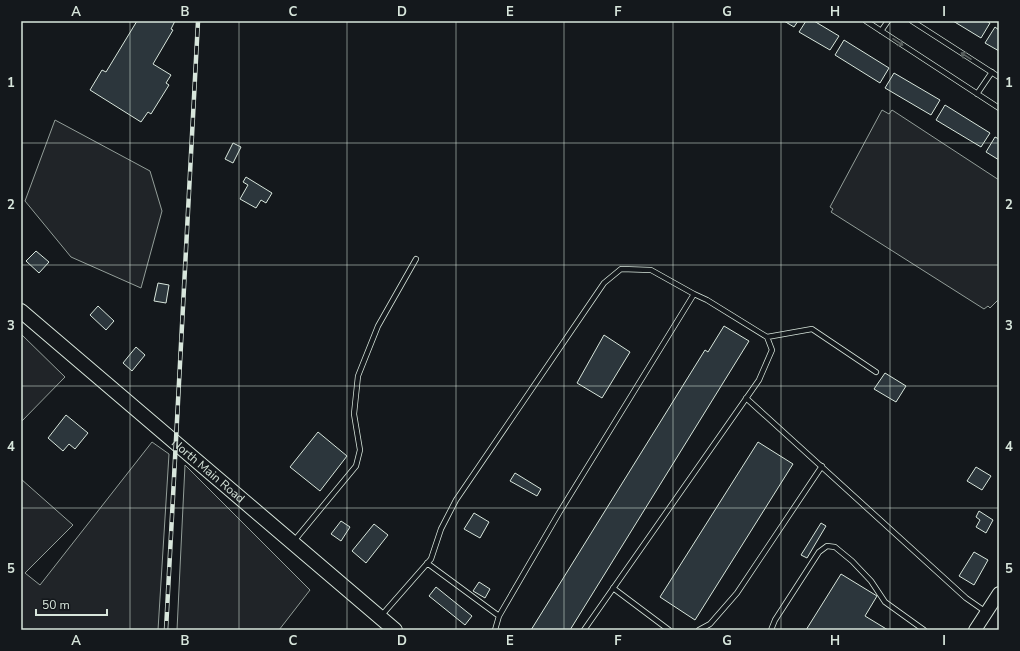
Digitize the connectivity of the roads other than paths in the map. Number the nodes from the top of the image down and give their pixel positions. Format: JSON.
{"nodes":[{"id":1,"x":866,"y":21,"type":"edge"},
{"id":2,"x":888,"y":21,"type":"edge"},
{"id":3,"x":912,"y":21,"type":"edge"},
{"id":4,"x":881,"y":31,"type":"junction"},
{"id":5,"x":992,"y":72,"type":"junction"},
{"id":6,"x":999,"y":77,"type":"edge"},
{"id":7,"x":977,"y":94,"type":"junction"},
{"id":8,"x":999,"y":108,"type":"edge"},
{"id":9,"x":416,"y":259,"type":"dead end"},
{"id":10,"x":694,"y":294,"type":"junction"},
{"id":11,"x":21,"y":311,"type":"edge"},
{"id":12,"x":768,"y":338,"type":"junction"},
{"id":13,"x":876,"y":372,"type":"dead end"},
{"id":14,"x":746,"y":398,"type":"junction"},
{"id":15,"x":822,"y":466,"type":"junction"},
{"id":16,"x":293,"y":543,"type":"junction"},
{"id":17,"x":427,"y":563,"type":"junction"},
{"id":18,"x":613,"y":588,"type":"junction"},
{"id":19,"x":999,"y":594,"type":"edge"},
{"id":20,"x":987,"y":612,"type":"junction"},
{"id":21,"x":498,"y":616,"type":"junction"},
{"id":22,"x":380,"y":617,"type":"junction"},
{"id":23,"x":395,"y":630,"type":"edge"},
{"id":24,"x":495,"y":630,"type":"edge"},
{"id":25,"x":584,"y":630,"type":"edge"},
{"id":26,"x":669,"y":630,"type":"edge"},
{"id":27,"x":699,"y":630,"type":"edge"},
{"id":28,"x":771,"y":630,"type":"edge"},
{"id":29,"x":924,"y":630,"type":"edge"},
{"id":30,"x":975,"y":630,"type":"edge"}],
"edges":[{"from":1,"to":4,"type":"lane"},
{"from":2,"to":4,"type":"lane"},
{"from":5,"to":3,"type":"lane","one_way":true},
{"from":4,"to":7,"type":"lane","one_way":true},
{"from":5,"to":6,"type":"lane"},
{"from":5,"to":7,"type":"lane"},
{"from":7,"to":8,"type":"lane"},
{"from":9,"to":16,"type":"lane"},
{"from":10,"to":12,"type":"lane"},
{"from":10,"to":17,"type":"lane"},
{"from":10,"to":21,"type":"lane"},
{"from":11,"to":16,"type":"main road","name":"North Main Road"},
{"from":12,"to":13,"type":"lane"},
{"from":12,"to":14,"type":"lane"},
{"from":14,"to":15,"type":"lane"},
{"from":14,"to":18,"type":"lane"},
{"from":15,"to":20,"type":"lane"},
{"from":15,"to":27,"type":"lane"},
{"from":16,"to":22,"type":"main road","name":"North Main Road"},
{"from":17,"to":21,"type":"lane"},
{"from":17,"to":22,"type":"lane"},
{"from":18,"to":25,"type":"lane"},
{"from":18,"to":26,"type":"lane"},
{"from":19,"to":20,"type":"street"},
{"from":20,"to":30,"type":"street"},
{"from":21,"to":24,"type":"lane"},
{"from":22,"to":23,"type":"main road","name":"North Main Road"},
{"from":28,"to":29,"type":"lane"}]}
